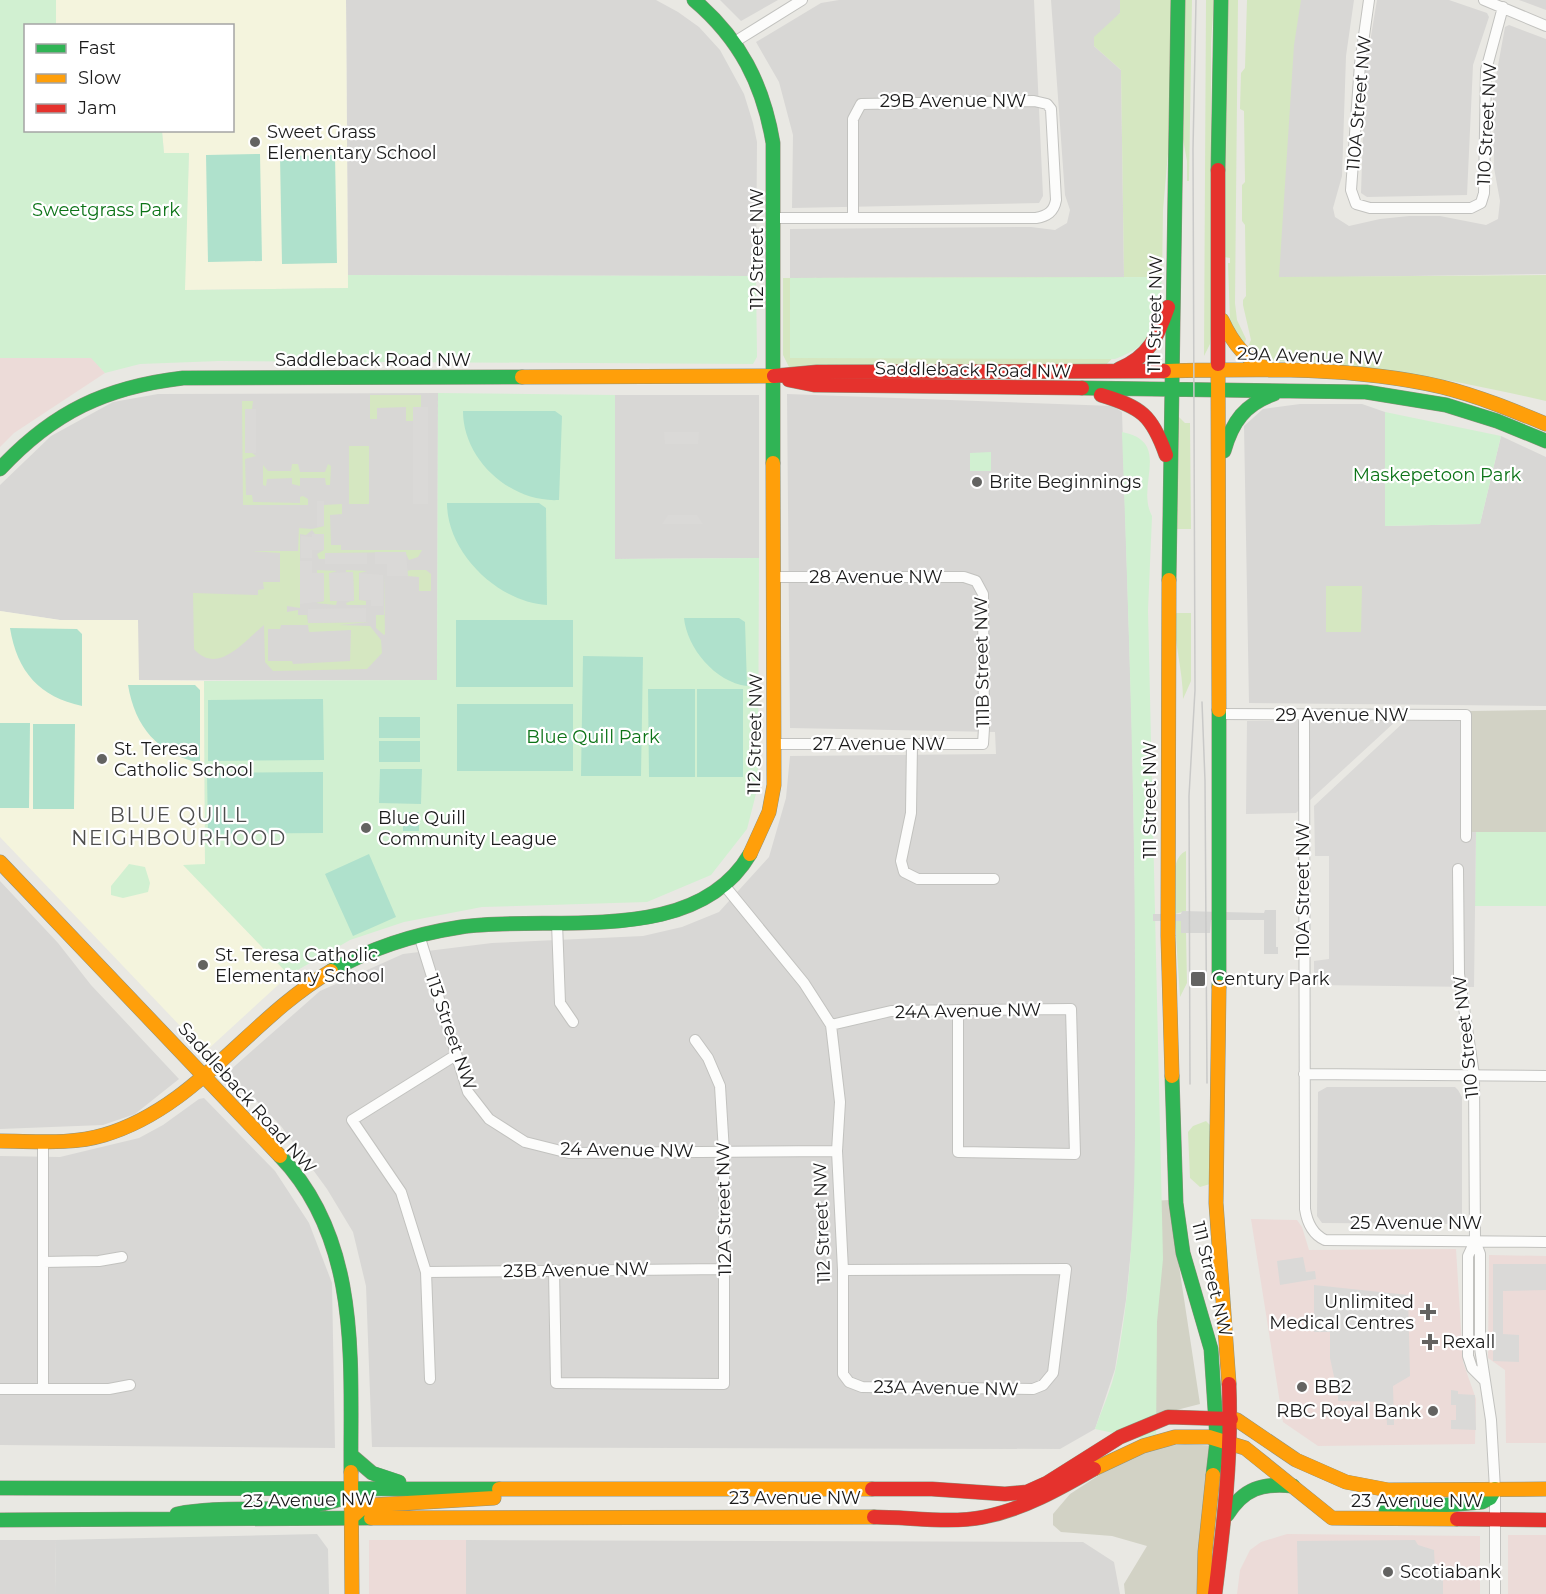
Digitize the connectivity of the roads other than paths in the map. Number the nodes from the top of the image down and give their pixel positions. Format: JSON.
{"nodes":[{"id":1,"x":694,"y":0,"type":"edge"},
{"id":2,"x":802,"y":0,"type":"edge"},
{"id":3,"x":1178,"y":0,"type":"edge"},
{"id":4,"x":1221,"y":0,"type":"edge"},
{"id":5,"x":1369,"y":0,"type":"edge"},
{"id":6,"x":1485,"y":0,"type":"edge"},
{"id":7,"x":1503,"y":8,"type":"junction"},
{"id":8,"x":1546,"y":26,"type":"edge"},
{"id":9,"x":735,"y":41,"type":"junction"},
{"id":10,"x":1479,"y":205,"type":"joint"},
{"id":11,"x":775,"y":218,"type":"junction"},
{"id":12,"x":853,"y":218,"type":"junction"},
{"id":13,"x":1173,"y":292,"type":"junction"},
{"id":14,"x":1219,"y":313,"type":"junction"},
{"id":15,"x":1219,"y":370,"type":"junction"},
{"id":16,"x":1172,"y":371,"type":"junction"},
{"id":17,"x":1110,"y":372,"type":"junction"},
{"id":18,"x":1275,"y":372,"type":"junction"},
{"id":19,"x":775,"y":377,"type":"junction"},
{"id":20,"x":1084,"y":390,"type":"junction"},
{"id":21,"x":1172,"y":390,"type":"junction"},
{"id":22,"x":1301,"y":390,"type":"junction"},
{"id":23,"x":1219,"y":391,"type":"junction"},
{"id":24,"x":1546,"y":424,"type":"edge"},
{"id":25,"x":1546,"y":441,"type":"edge"},
{"id":26,"x":1170,"y":466,"type":"junction"},
{"id":27,"x":0,"y":469,"type":"edge"},
{"id":28,"x":1219,"y":474,"type":"junction"},
{"id":29,"x":775,"y":578,"type":"junction"},
{"id":30,"x":976,"y":581,"type":"joint"},
{"id":31,"x":1218,"y":714,"type":"junction"},
{"id":32,"x":1304,"y":715,"type":"junction"},
{"id":33,"x":775,"y":744,"type":"junction"},
{"id":34,"x":912,"y":744,"type":"junction"},
{"id":35,"x":984,"y":744,"type":"joint"},
{"id":36,"x":1466,"y":837,"type":"dead end"},
{"id":37,"x":0,"y":862,"type":"edge"},
{"id":38,"x":1458,"y":869,"type":"dead end"},
{"id":39,"x":994,"y":879,"type":"dead end"},
{"id":40,"x":724,"y":885,"type":"junction"},
{"id":41,"x":557,"y":923,"type":"junction"},
{"id":42,"x":419,"y":935,"type":"junction"},
{"id":43,"x":958,"y":1010,"type":"junction"},
{"id":44,"x":573,"y":1022,"type":"dead end"},
{"id":45,"x":831,"y":1025,"type":"junction"},
{"id":46,"x":696,"y":1040,"type":"dead end"},
{"id":47,"x":456,"y":1055,"type":"junction"},
{"id":48,"x":1304,"y":1074,"type":"junction"},
{"id":49,"x":1474,"y":1075,"type":"junction"},
{"id":50,"x":204,"y":1076,"type":"junction"},
{"id":51,"x":1546,"y":1076,"type":"edge"},
{"id":52,"x":0,"y":1141,"type":"edge"},
{"id":53,"x":43,"y":1141,"type":"junction"},
{"id":54,"x":525,"y":1142,"type":"joint"},
{"id":55,"x":837,"y":1151,"type":"junction"},
{"id":56,"x":724,"y":1152,"type":"junction"},
{"id":57,"x":1305,"y":1209,"type":"joint"},
{"id":58,"x":1475,"y":1241,"type":"junction"},
{"id":59,"x":1546,"y":1242,"type":"edge"},
{"id":60,"x":122,"y":1257,"type":"dead end"},
{"id":61,"x":43,"y":1262,"type":"junction"},
{"id":62,"x":725,"y":1269,"type":"junction"},
{"id":63,"x":554,"y":1270,"type":"junction"},
{"id":64,"x":843,"y":1270,"type":"junction"},
{"id":65,"x":426,"y":1272,"type":"junction"},
{"id":66,"x":430,"y":1379,"type":"dead end"},
{"id":67,"x":849,"y":1382,"type":"joint"},
{"id":68,"x":130,"y":1385,"type":"dead end"},
{"id":69,"x":0,"y":1389,"type":"edge"},
{"id":70,"x":43,"y":1389,"type":"junction"},
{"id":71,"x":1216,"y":1418,"type":"junction"},
{"id":72,"x":1232,"y":1419,"type":"junction"},
{"id":73,"x":1224,"y":1441,"type":"junction"},
{"id":74,"x":351,"y":1455,"type":"junction"},
{"id":75,"x":1293,"y":1486,"type":"junction"},
{"id":76,"x":0,"y":1488,"type":"edge"},
{"id":77,"x":351,"y":1489,"type":"junction"},
{"id":78,"x":428,"y":1489,"type":"junction"},
{"id":79,"x":1496,"y":1489,"type":"junction"},
{"id":80,"x":1546,"y":1489,"type":"edge"},
{"id":81,"x":535,"y":1490,"type":"junction"},
{"id":82,"x":352,"y":1517,"type":"junction"},
{"id":83,"x":1341,"y":1518,"type":"junction"},
{"id":84,"x":0,"y":1520,"type":"edge"},
{"id":85,"x":157,"y":1520,"type":"junction"},
{"id":86,"x":1224,"y":1520,"type":"junction"},
{"id":87,"x":1495,"y":1520,"type":"junction"},
{"id":88,"x":1546,"y":1520,"type":"edge"},
{"id":89,"x":352,"y":1594,"type":"edge"},
{"id":90,"x":1204,"y":1594,"type":"edge"},
{"id":91,"x":1215,"y":1594,"type":"edge"},
{"id":92,"x":1496,"y":1594,"type":"edge"}],
"edges":[{"from":1,"to":9,"type":"main road","name":"112 Street NW"},
{"from":2,"to":9,"type":"street"},
{"from":3,"to":13,"type":"main road","name":"111 Street NW"},
{"from":4,"to":14,"type":"main road","name":"111 Street NW"},
{"from":5,"to":10,"type":"street","name":"110A Street NW"},
{"from":6,"to":7,"type":"street"},
{"from":7,"to":8,"type":"street"},
{"from":7,"to":10,"type":"street","name":"110 Street NW"},
{"from":9,"to":11,"type":"main road","name":"112 Street NW"},
{"from":11,"to":12,"type":"street"},
{"from":11,"to":19,"type":"main road","name":"112 Street NW"},
{"from":12,"to":12,"type":"street","name":"29B Avenue NW"},
{"from":13,"to":16,"type":"main road","name":"111 Street NW"},
{"from":13,"to":17,"type":"main road"},
{"from":14,"to":15,"type":"main road","name":"111 Street NW"},
{"from":14,"to":18,"type":"main road"},
{"from":15,"to":16,"type":"main road","name":"29A Avenue NW"},
{"from":15,"to":18,"type":"main road","name":"29A Avenue NW"},
{"from":15,"to":23,"type":"main road","name":"111 Street NW"},
{"from":16,"to":17,"type":"main road","name":"Saddleback Road NW"},
{"from":16,"to":21,"type":"main road","name":"111 Street NW"},
{"from":17,"to":19,"type":"main road","name":"Saddleback Road NW"},
{"from":18,"to":24,"type":"main road","name":"29A Avenue NW"},
{"from":19,"to":20,"type":"main road","name":"Saddleback Road NW"},
{"from":19,"to":27,"type":"main road","name":"Saddleback Road NW"},
{"from":19,"to":29,"type":"main road","name":"112 Street NW"},
{"from":20,"to":21,"type":"main road","name":"Saddleback Road NW"},
{"from":20,"to":26,"type":"main road"},
{"from":21,"to":23,"type":"main road","name":"29A Avenue NW"},
{"from":21,"to":26,"type":"main road","name":"111 Street NW"},
{"from":22,"to":23,"type":"main road","name":"29A Avenue NW"},
{"from":22,"to":25,"type":"main road","name":"29A Avenue NW"},
{"from":22,"to":28,"type":"main road"},
{"from":23,"to":28,"type":"main road","name":"111 Street NW"},
{"from":26,"to":71,"type":"main road","name":"111 Street NW"},
{"from":28,"to":31,"type":"main road","name":"111 Street NW"},
{"from":29,"to":30,"type":"street","name":"28 Avenue NW"},
{"from":29,"to":33,"type":"main road","name":"112 Street NW"},
{"from":30,"to":35,"type":"street","name":"111B Street NW"},
{"from":31,"to":32,"type":"street","name":"29 Avenue NW"},
{"from":31,"to":72,"type":"main road","name":"111 Street NW"},
{"from":32,"to":36,"type":"street","name":"29 Avenue NW"},
{"from":32,"to":48,"type":"street","name":"110A Street NW"},
{"from":33,"to":34,"type":"street","name":"27 Avenue NW"},
{"from":33,"to":40,"type":"main road","name":"112 Street NW"},
{"from":34,"to":35,"type":"street","name":"27 Avenue NW"},
{"from":34,"to":39,"type":"street"},
{"from":37,"to":50,"type":"main road","name":"Saddleback Road NW"},
{"from":38,"to":49,"type":"street","name":"110 Street NW"},
{"from":40,"to":41,"type":"main road"},
{"from":40,"to":45,"type":"street","name":"112 Street NW"},
{"from":41,"to":42,"type":"main road"},
{"from":41,"to":44,"type":"street"},
{"from":42,"to":47,"type":"street","name":"113 Street NW"},
{"from":42,"to":50,"type":"main road"},
{"from":43,"to":43,"type":"street","name":"24A Avenue NW"},
{"from":43,"to":45,"type":"street","name":"24A Avenue NW"},
{"from":45,"to":55,"type":"street","name":"112 Street NW"},
{"from":46,"to":56,"type":"street","name":"112A Street NW"},
{"from":47,"to":54,"type":"street","name":"113 Street NW"},
{"from":47,"to":65,"type":"street"},
{"from":48,"to":49,"type":"street"},
{"from":48,"to":57,"type":"street","name":"110A Street NW"},
{"from":49,"to":51,"type":"street"},
{"from":49,"to":58,"type":"street","name":"110 Street NW"},
{"from":50,"to":53,"type":"main road"},
{"from":50,"to":74,"type":"main road","name":"Saddleback Road NW"},
{"from":52,"to":53,"type":"main road"},
{"from":53,"to":61,"type":"street"},
{"from":54,"to":56,"type":"street","name":"24 Avenue NW"},
{"from":55,"to":56,"type":"street","name":"24 Avenue NW"},
{"from":55,"to":64,"type":"street","name":"112 Street NW"},
{"from":56,"to":62,"type":"street","name":"112A Street NW"},
{"from":57,"to":58,"type":"street","name":"25 Avenue NW"},
{"from":58,"to":59,"type":"street","name":"25 Avenue NW"},
{"from":58,"to":79,"type":"street","name":"110 Street NW"},
{"from":60,"to":61,"type":"street"},
{"from":61,"to":70,"type":"street"},
{"from":62,"to":63,"type":"street","name":"23B Avenue NW"},
{"from":62,"to":63,"type":"street","name":"112A Street NW"},
{"from":63,"to":65,"type":"street","name":"23B Avenue NW"},
{"from":64,"to":67,"type":"street","name":"112 Street NW"},
{"from":64,"to":67,"type":"street","name":"23A Avenue NW"},
{"from":65,"to":66,"type":"street"},
{"from":68,"to":70,"type":"street"},
{"from":69,"to":70,"type":"street"},
{"from":71,"to":72,"type":"main road","name":"23 Avenue NW"},
{"from":71,"to":73,"type":"main road","name":"111 Street NW"},
{"from":71,"to":81,"type":"main road","name":"23 Avenue NW"},
{"from":72,"to":73,"type":"main road","name":"111 Street NW"},
{"from":72,"to":79,"type":"main road","name":"23 Avenue NW"},
{"from":73,"to":75,"type":"main road","name":"23 Avenue NW"},
{"from":73,"to":82,"type":"main road","name":"23 Avenue NW"},
{"from":73,"to":86,"type":"main road","name":"111 Street NW"},
{"from":73,"to":90,"type":"main road","name":"111 Street NW"},
{"from":74,"to":77,"type":"main road","name":"Saddleback Road NW"},
{"from":74,"to":78,"type":"main road"},
{"from":75,"to":83,"type":"main road","name":"23 Avenue NW"},
{"from":75,"to":86,"type":"main road"},
{"from":76,"to":77,"type":"main road","name":"23 Avenue NW"},
{"from":77,"to":78,"type":"main road","name":"23 Avenue NW"},
{"from":77,"to":82,"type":"main road","name":"Saddleback Road NW"},
{"from":77,"to":85,"type":"main road"},
{"from":78,"to":81,"type":"main road","name":"23 Avenue NW"},
{"from":79,"to":80,"type":"main road","name":"23 Avenue NW"},
{"from":79,"to":83,"type":"main road"},
{"from":79,"to":87,"type":"street","name":"110 Street NW"},
{"from":81,"to":82,"type":"main road"},
{"from":82,"to":85,"type":"main road","name":"23 Avenue NW"},
{"from":82,"to":89,"type":"main road","name":"Saddleback Road NW"},
{"from":83,"to":87,"type":"main road","name":"23 Avenue NW"},
{"from":84,"to":85,"type":"main road","name":"23 Avenue NW"},
{"from":86,"to":91,"type":"main road","name":"111 Street NW"},
{"from":87,"to":88,"type":"main road","name":"23 Avenue NW"},
{"from":87,"to":92,"type":"street","name":"110 Street NW"}]}
